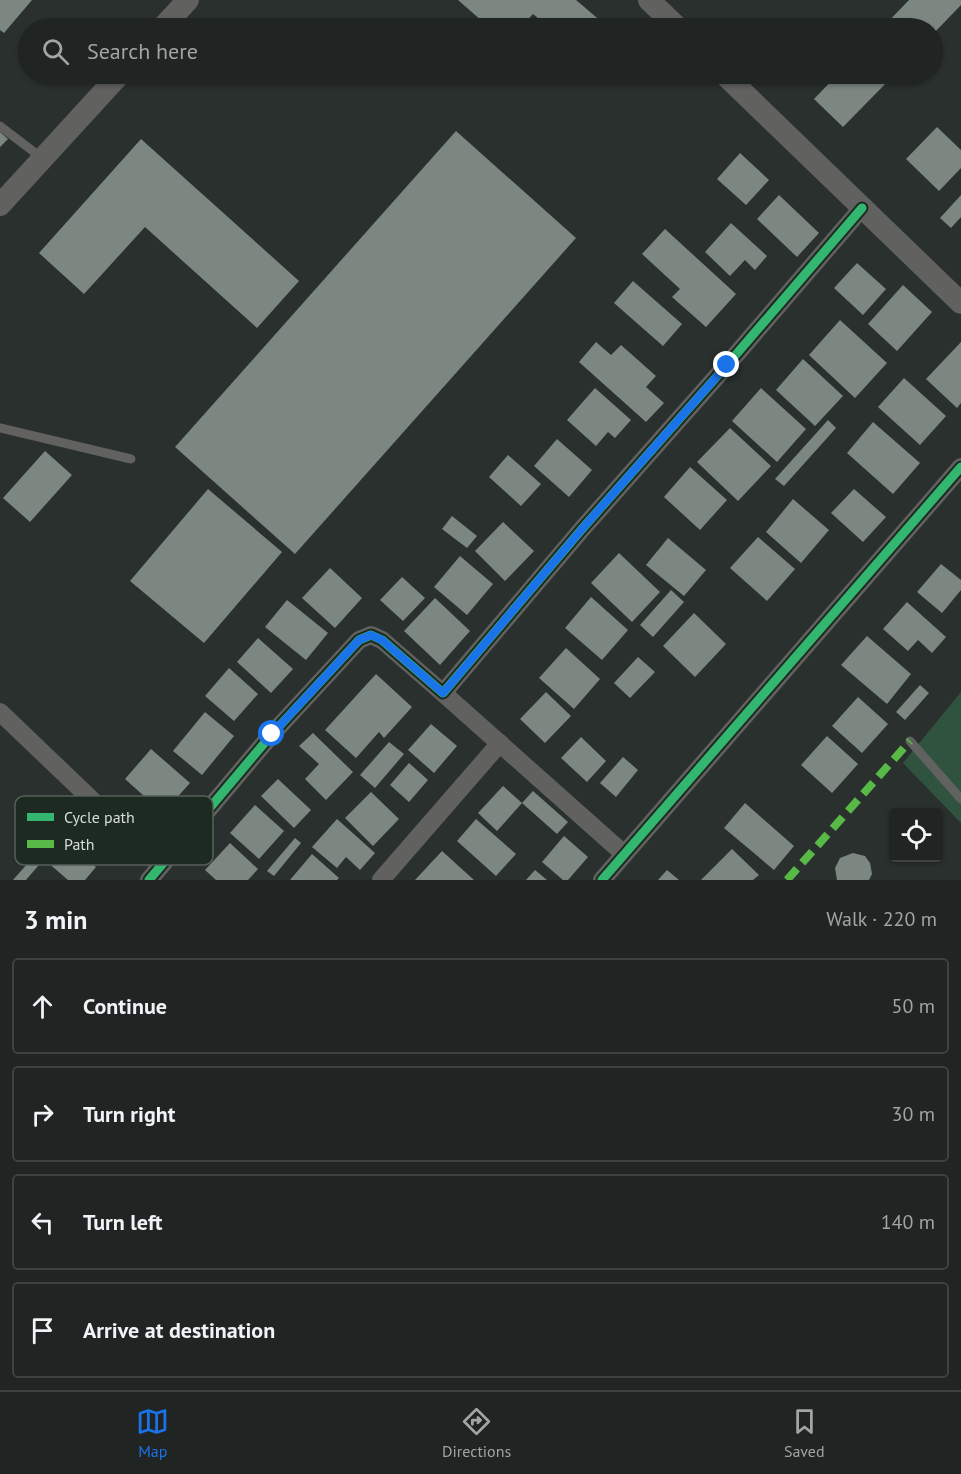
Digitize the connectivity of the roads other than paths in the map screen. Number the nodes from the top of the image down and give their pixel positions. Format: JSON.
{"nodes":[{"id":1,"x":188,"y":0,"type":"edge"},
{"id":2,"x":649,"y":0,"type":"edge"},
{"id":3,"x":171,"y":18,"type":"edge"},
{"id":4,"x":668,"y":18,"type":"edge"},
{"id":5,"x":111,"y":84,"type":"edge"},
{"id":6,"x":734,"y":84,"type":"edge"},
{"id":7,"x":0,"y":126,"type":"edge"},
{"id":8,"x":42,"y":158,"type":"junction"},
{"id":9,"x":0,"y":205,"type":"edge"},
{"id":10,"x":862,"y":208,"type":"junction"},
{"id":11,"x":961,"y":303,"type":"edge"},
{"id":12,"x":0,"y":428,"type":"edge"},
{"id":13,"x":130,"y":459,"type":"dead end"},
{"id":14,"x":961,"y":467,"type":"edge"},
{"id":15,"x":443,"y":693,"type":"junction"},
{"id":16,"x":0,"y":712,"type":"edge"},
{"id":17,"x":910,"y":741,"type":"dead end"},
{"id":18,"x":500,"y":743,"type":"junction"},
{"id":19,"x":81,"y":796,"type":"edge"},
{"id":20,"x":961,"y":799,"type":"edge"},
{"id":21,"x":213,"y":804,"type":"edge"},
{"id":22,"x":624,"y":854,"type":"junction"},
{"id":23,"x":381,"y":880,"type":"edge"},
{"id":24,"x":602,"y":880,"type":"edge"}],
"edges":[{"from":1,"to":3,"type":"street"},
{"from":2,"to":4,"type":"street"},
{"from":5,"to":8,"type":"street"},
{"from":6,"to":10,"type":"street"},
{"from":7,"to":8,"type":"lane"},
{"from":8,"to":9,"type":"street"},
{"from":10,"to":11,"type":"street"},
{"from":10,"to":15,"type":"street"},
{"from":12,"to":13,"type":"lane"},
{"from":14,"to":22,"type":"street"},
{"from":15,"to":18,"type":"street"},
{"from":15,"to":21,"type":"street"},
{"from":16,"to":19,"type":"street"},
{"from":17,"to":20,"type":"lane"},
{"from":18,"to":22,"type":"street"},
{"from":18,"to":23,"type":"street"},
{"from":22,"to":24,"type":"street"}]}
